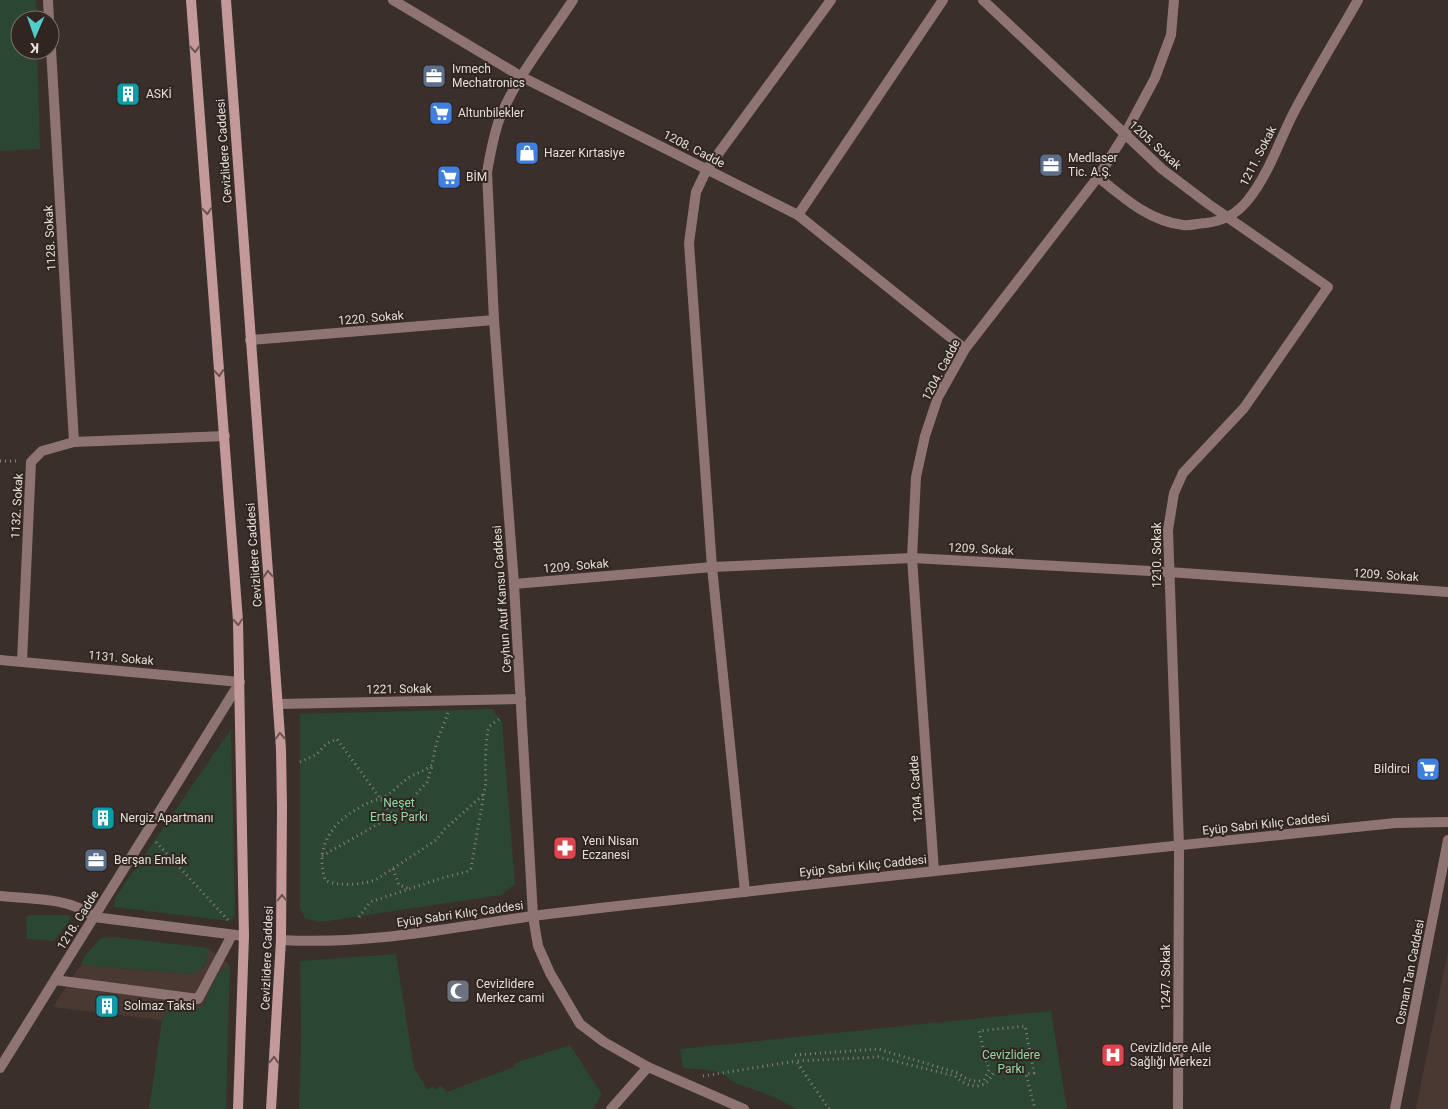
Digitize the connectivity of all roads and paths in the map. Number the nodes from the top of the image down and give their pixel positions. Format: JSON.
{"nodes":[{"id":1,"x":191,"y":0,"type":"edge"},
{"id":2,"x":226,"y":0,"type":"edge"},
{"id":3,"x":393,"y":0,"type":"edge"},
{"id":4,"x":574,"y":0,"type":"edge"},
{"id":5,"x":830,"y":0,"type":"edge"},
{"id":6,"x":943,"y":0,"type":"edge"},
{"id":7,"x":983,"y":0,"type":"edge"},
{"id":8,"x":1174,"y":0,"type":"edge"},
{"id":9,"x":1358,"y":0,"type":"edge"},
{"id":10,"x":52,"y":60,"type":"edge"},
{"id":11,"x":522,"y":77,"type":"junction"},
{"id":12,"x":1125,"y":134,"type":"junction"},
{"id":13,"x":707,"y":169,"type":"junction"},
{"id":14,"x":1098,"y":177,"type":"junction"},
{"id":15,"x":798,"y":216,"type":"junction"},
{"id":16,"x":1228,"y":218,"type":"junction"},
{"id":17,"x":1328,"y":288,"type":"joint"},
{"id":18,"x":494,"y":320,"type":"junction"},
{"id":19,"x":250,"y":340,"type":"junction"},
{"id":20,"x":965,"y":349,"type":"junction"},
{"id":21,"x":225,"y":436,"type":"junction"},
{"id":22,"x":74,"y":442,"type":"junction"},
{"id":23,"x":912,"y":558,"type":"junction"},
{"id":24,"x":712,"y":567,"type":"junction"},
{"id":25,"x":1169,"y":572,"type":"junction"},
{"id":26,"x":514,"y":584,"type":"junction"},
{"id":27,"x":1448,"y":592,"type":"edge"},
{"id":28,"x":0,"y":660,"type":"edge"},
{"id":29,"x":22,"y":662,"type":"junction"},
{"id":30,"x":240,"y":682,"type":"junction"},
{"id":31,"x":521,"y":699,"type":"junction"},
{"id":32,"x":278,"y":704,"type":"junction"},
{"id":33,"x":449,"y":710,"type":"dead end"},
{"id":34,"x":500,"y":719,"type":"dead end"},
{"id":35,"x":300,"y":762,"type":"dead end"},
{"id":36,"x":432,"y":765,"type":"junction"},
{"id":37,"x":484,"y":794,"type":"junction"},
{"id":38,"x":380,"y":798,"type":"junction"},
{"id":39,"x":394,"y":816,"type":"junction"},
{"id":40,"x":1448,"y":822,"type":"edge"},
{"id":41,"x":146,"y":834,"type":"junction"},
{"id":42,"x":1448,"y":840,"type":"edge"},
{"id":43,"x":1179,"y":846,"type":"junction"},
{"id":44,"x":322,"y":856,"type":"junction"},
{"id":45,"x":393,"y":869,"type":"junction"},
{"id":46,"x":934,"y":871,"type":"junction"},
{"id":47,"x":410,"y":889,"type":"junction"},
{"id":48,"x":745,"y":892,"type":"junction"},
{"id":49,"x":0,"y":896,"type":"edge"},
{"id":50,"x":533,"y":916,"type":"junction"},
{"id":51,"x":94,"y":917,"type":"junction"},
{"id":52,"x":358,"y":917,"type":"dead end"},
{"id":53,"x":237,"y":935,"type":"junction"},
{"id":54,"x":282,"y":940,"type":"junction"},
{"id":55,"x":55,"y":980,"type":"junction"},
{"id":56,"x":795,"y":1055,"type":"dead end"},
{"id":57,"x":796,"y":1061,"type":"junction"},
{"id":58,"x":648,"y":1067,"type":"junction"},
{"id":59,"x":0,"y":1068,"type":"edge"},
{"id":60,"x":994,"y":1071,"type":"dead end"},
{"id":61,"x":678,"y":1080,"type":"junction"},
{"id":62,"x":238,"y":1109,"type":"edge"},
{"id":63,"x":271,"y":1109,"type":"edge"},
{"id":64,"x":611,"y":1109,"type":"edge"},
{"id":65,"x":744,"y":1109,"type":"edge"},
{"id":66,"x":829,"y":1109,"type":"edge"},
{"id":67,"x":1035,"y":1109,"type":"edge"},
{"id":68,"x":1178,"y":1109,"type":"edge"},
{"id":69,"x":1395,"y":1109,"type":"edge"}],
"edges":[{"from":1,"to":21,"type":"main road","name":"Cevizlidere Caddesi","one_way":true},
{"from":2,"to":19,"type":"main road","name":"Cevizlidere Caddesi"},
{"from":3,"to":11,"type":"street","name":"1208. Cadde"},
{"from":4,"to":11,"type":"street","name":"Ceyhun Atuf Kansu Caddesi"},
{"from":5,"to":13,"type":"street"},
{"from":6,"to":15,"type":"street"},
{"from":7,"to":12,"type":"street","name":"1205. Sokak"},
{"from":8,"to":12,"type":"street","name":"1204. Cadde"},
{"from":9,"to":16,"type":"street","name":"1211. Sokak"},
{"from":10,"to":22,"type":"street","name":"1128. Sokak"},
{"from":11,"to":13,"type":"street","name":"1208. Cadde"},
{"from":11,"to":18,"type":"street","name":"Ceyhun Atuf Kansu Caddesi"},
{"from":12,"to":14,"type":"street","name":"1204. Cadde"},
{"from":12,"to":16,"type":"street","name":"1205. Sokak"},
{"from":13,"to":15,"type":"street","name":"1208. Cadde"},
{"from":13,"to":24,"type":"street"},
{"from":14,"to":16,"type":"street","name":"1211. Sokak"},
{"from":14,"to":20,"type":"street","name":"1204. Cadde"},
{"from":15,"to":20,"type":"street","name":"1208. Cadde"},
{"from":16,"to":17,"type":"street","name":"1205. Sokak"},
{"from":17,"to":25,"type":"street","name":"1210. Sokak"},
{"from":18,"to":19,"type":"street","name":"1220. Sokak"},
{"from":18,"to":26,"type":"street","name":"Ceyhun Atuf Kansu Caddesi"},
{"from":32,"to":19,"type":"main road","name":"Cevizlidere Caddesi","one_way":true},
{"from":20,"to":23,"type":"street","name":"1204. Cadde"},
{"from":21,"to":22,"type":"street","name":"1132. Sokak"},
{"from":21,"to":30,"type":"main road","name":"Cevizlidere Caddesi","one_way":true},
{"from":22,"to":29,"type":"street","name":"1132. Sokak"},
{"from":23,"to":24,"type":"street","name":"1209. Sokak"},
{"from":23,"to":25,"type":"street","name":"1209. Sokak"},
{"from":23,"to":46,"type":"street","name":"1204. Cadde"},
{"from":24,"to":26,"type":"street","name":"1209. Sokak"},
{"from":24,"to":48,"type":"street"},
{"from":25,"to":27,"type":"street","name":"1209. Sokak"},
{"from":25,"to":43,"type":"street","name":"1210. Sokak"},
{"from":26,"to":31,"type":"street","name":"Ceyhun Atuf Kansu Caddesi"},
{"from":28,"to":29,"type":"street","name":"1131. Sokak"},
{"from":29,"to":30,"type":"street","name":"1131. Sokak"},
{"from":30,"to":41,"type":"street","name":"1218. Cadde"},
{"from":30,"to":53,"type":"main road","name":"Cevizlidere Caddesi"},
{"from":31,"to":32,"type":"street","name":"1221. Sokak"},
{"from":31,"to":50,"type":"street","name":"Ceyhun Atuf Kansu Caddesi"},
{"from":54,"to":32,"type":"main road","name":"Cevizlidere Caddesi","one_way":true},
{"from":33,"to":36,"type":"path"},
{"from":34,"to":37,"type":"path"},
{"from":35,"to":38,"type":"path"},
{"from":36,"to":38,"type":"path"},
{"from":36,"to":39,"type":"path"},
{"from":37,"to":45,"type":"path"},
{"from":37,"to":47,"type":"path"},
{"from":38,"to":39,"type":"path"},
{"from":38,"to":44,"type":"path"},
{"from":39,"to":44,"type":"path"},
{"from":40,"to":43,"type":"street","name":"Eyüp Sabri Kılıç Caddesi"},
{"from":41,"to":51,"type":"street","name":"1218. Cadde"},
{"from":41,"to":53,"type":"path"},
{"from":42,"to":69,"type":"street","name":"Osman Tan Caddesi"},
{"from":43,"to":46,"type":"street","name":"Eyüp Sabri Kılıç Caddesi"},
{"from":43,"to":68,"type":"street","name":"1247. Sokak"},
{"from":44,"to":45,"type":"path"},
{"from":45,"to":47,"type":"path"},
{"from":46,"to":48,"type":"street","name":"Eyüp Sabri Kılıç Caddesi"},
{"from":47,"to":52,"type":"path"},
{"from":48,"to":50,"type":"street","name":"Eyüp Sabri Kılıç Caddesi"},
{"from":49,"to":51,"type":"street"},
{"from":50,"to":54,"type":"street","name":"Eyüp Sabri Kılıç Caddesi"},
{"from":50,"to":58,"type":"street","name":"Ceyhun Atuf Kansu Caddesi"},
{"from":51,"to":53,"type":"street"},
{"from":51,"to":55,"type":"street","name":"1218. Cadde"},
{"from":53,"to":55,"type":"street"},
{"from":53,"to":62,"type":"main road","name":"Cevizlidere Caddesi"},
{"from":63,"to":54,"type":"main road","name":"Cevizlidere Caddesi","one_way":true},
{"from":55,"to":59,"type":"street","name":"1218. Cadde"},
{"from":56,"to":67,"type":"path"},
{"from":57,"to":60,"type":"path"},
{"from":57,"to":61,"type":"path"},
{"from":57,"to":66,"type":"path"},
{"from":58,"to":61,"type":"street","name":"Ceyhun Atuf Kansu Caddesi"},
{"from":58,"to":64,"type":"street"},
{"from":61,"to":65,"type":"street","name":"Ceyhun Atuf Kansu Caddesi"}]}
